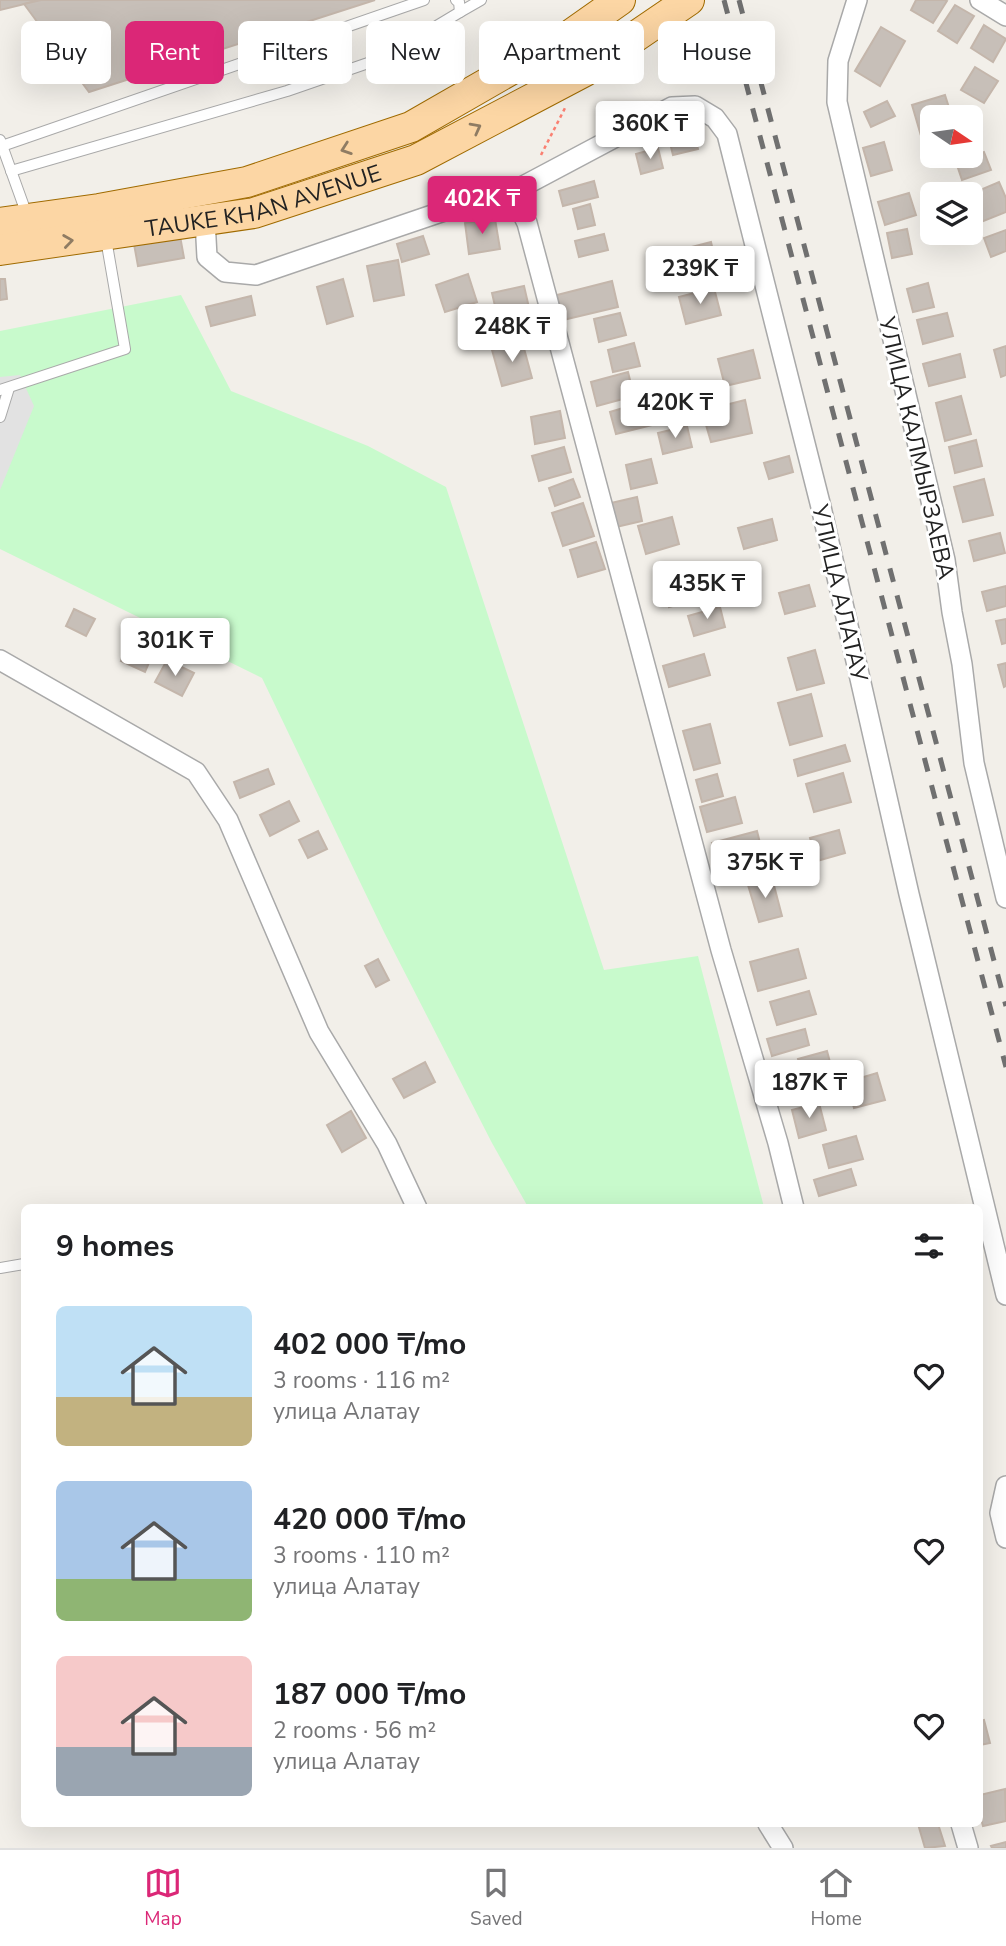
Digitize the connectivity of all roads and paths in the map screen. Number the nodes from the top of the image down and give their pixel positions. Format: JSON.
{"nodes":[{"id":1,"x":424,"y":0,"type":"edge"},
{"id":2,"x":456,"y":0,"type":"edge"},
{"id":3,"x":481,"y":0,"type":"edge"},
{"id":4,"x":620,"y":0,"type":"edge"},
{"id":5,"x":689,"y":0,"type":"edge"},
{"id":6,"x":857,"y":0,"type":"edge"},
{"id":7,"x":980,"y":0,"type":"edge"},
{"id":8,"x":460,"y":12,"type":"junction"},
{"id":9,"x":1006,"y":16,"type":"edge"},
{"id":10,"x":569,"y":101,"type":"dead end"},
{"id":11,"x":1,"y":143,"type":"edge"},
{"id":12,"x":539,"y":158,"type":"dead end"},
{"id":13,"x":11,"y":171,"type":"junction"},
{"id":14,"x":512,"y":192,"type":"junction"},
{"id":15,"x":205,"y":220,"type":"junction"},
{"id":16,"x":20,"y":230,"type":"edge"},
{"id":17,"x":106,"y":235,"type":"junction"},
{"id":18,"x":0,"y":250,"type":"edge"},
{"id":19,"x":4,"y":389,"type":"edge"},
{"id":20,"x":0,"y":417,"type":"edge"},
{"id":21,"x":0,"y":660,"type":"edge"},
{"id":22,"x":1006,"y":898,"type":"edge"},
{"id":23,"x":415,"y":1204,"type":"edge"},
{"id":24,"x":793,"y":1204,"type":"edge"},
{"id":25,"x":21,"y":1264,"type":"edge"},
{"id":26,"x":0,"y":1268,"type":"edge"},
{"id":27,"x":1006,"y":1294,"type":"edge"},
{"id":28,"x":1006,"y":1486,"type":"edge"},
{"id":29,"x":1006,"y":1538,"type":"edge"},
{"id":30,"x":770,"y":1827,"type":"edge"},
{"id":31,"x":962,"y":1827,"type":"edge"},
{"id":32,"x":783,"y":1848,"type":"edge"},
{"id":33,"x":968,"y":1848,"type":"edge"}],
"edges":[{"from":1,"to":11,"type":"lane"},
{"from":2,"to":8,"type":"lane"},
{"from":3,"to":8,"type":"lane"},
{"from":4,"to":16,"type":"main road","name":"TAUKE KHAN AVENUE","one_way":true},
{"from":15,"to":5,"type":"main road","name":"TAUKE KHAN AVENUE","one_way":true},
{"from":6,"to":22,"type":"street","name":"УЛИЦА КАЛМЫРЗАЕВА"},
{"from":7,"to":9,"type":"street"},
{"from":8,"to":13,"type":"lane"},
{"from":10,"to":12,"type":"path"},
{"from":11,"to":13,"type":"lane"},
{"from":13,"to":16,"type":"lane"},
{"from":14,"to":15,"type":"street","name":"УЛИЦА АЛАТАУ"},
{"from":14,"to":24,"type":"street"},
{"from":14,"to":27,"type":"street","name":"УЛИЦА АЛАТАУ"},
{"from":15,"to":17,"type":"main road","name":"TAUKE KHAN AVENUE"},
{"from":16,"to":17,"type":"main road","name":"TAUKE KHAN AVENUE","one_way":true},
{"from":16,"to":18,"type":"main road","name":"TAUKE KHAN AVENUE"},
{"from":17,"to":19,"type":"lane"},
{"from":19,"to":20,"type":"lane"},
{"from":21,"to":23,"type":"street"},
{"from":25,"to":26,"type":"lane"},
{"from":28,"to":29,"type":"street"},
{"from":30,"to":32,"type":"street"},
{"from":31,"to":33,"type":"street"}]}
